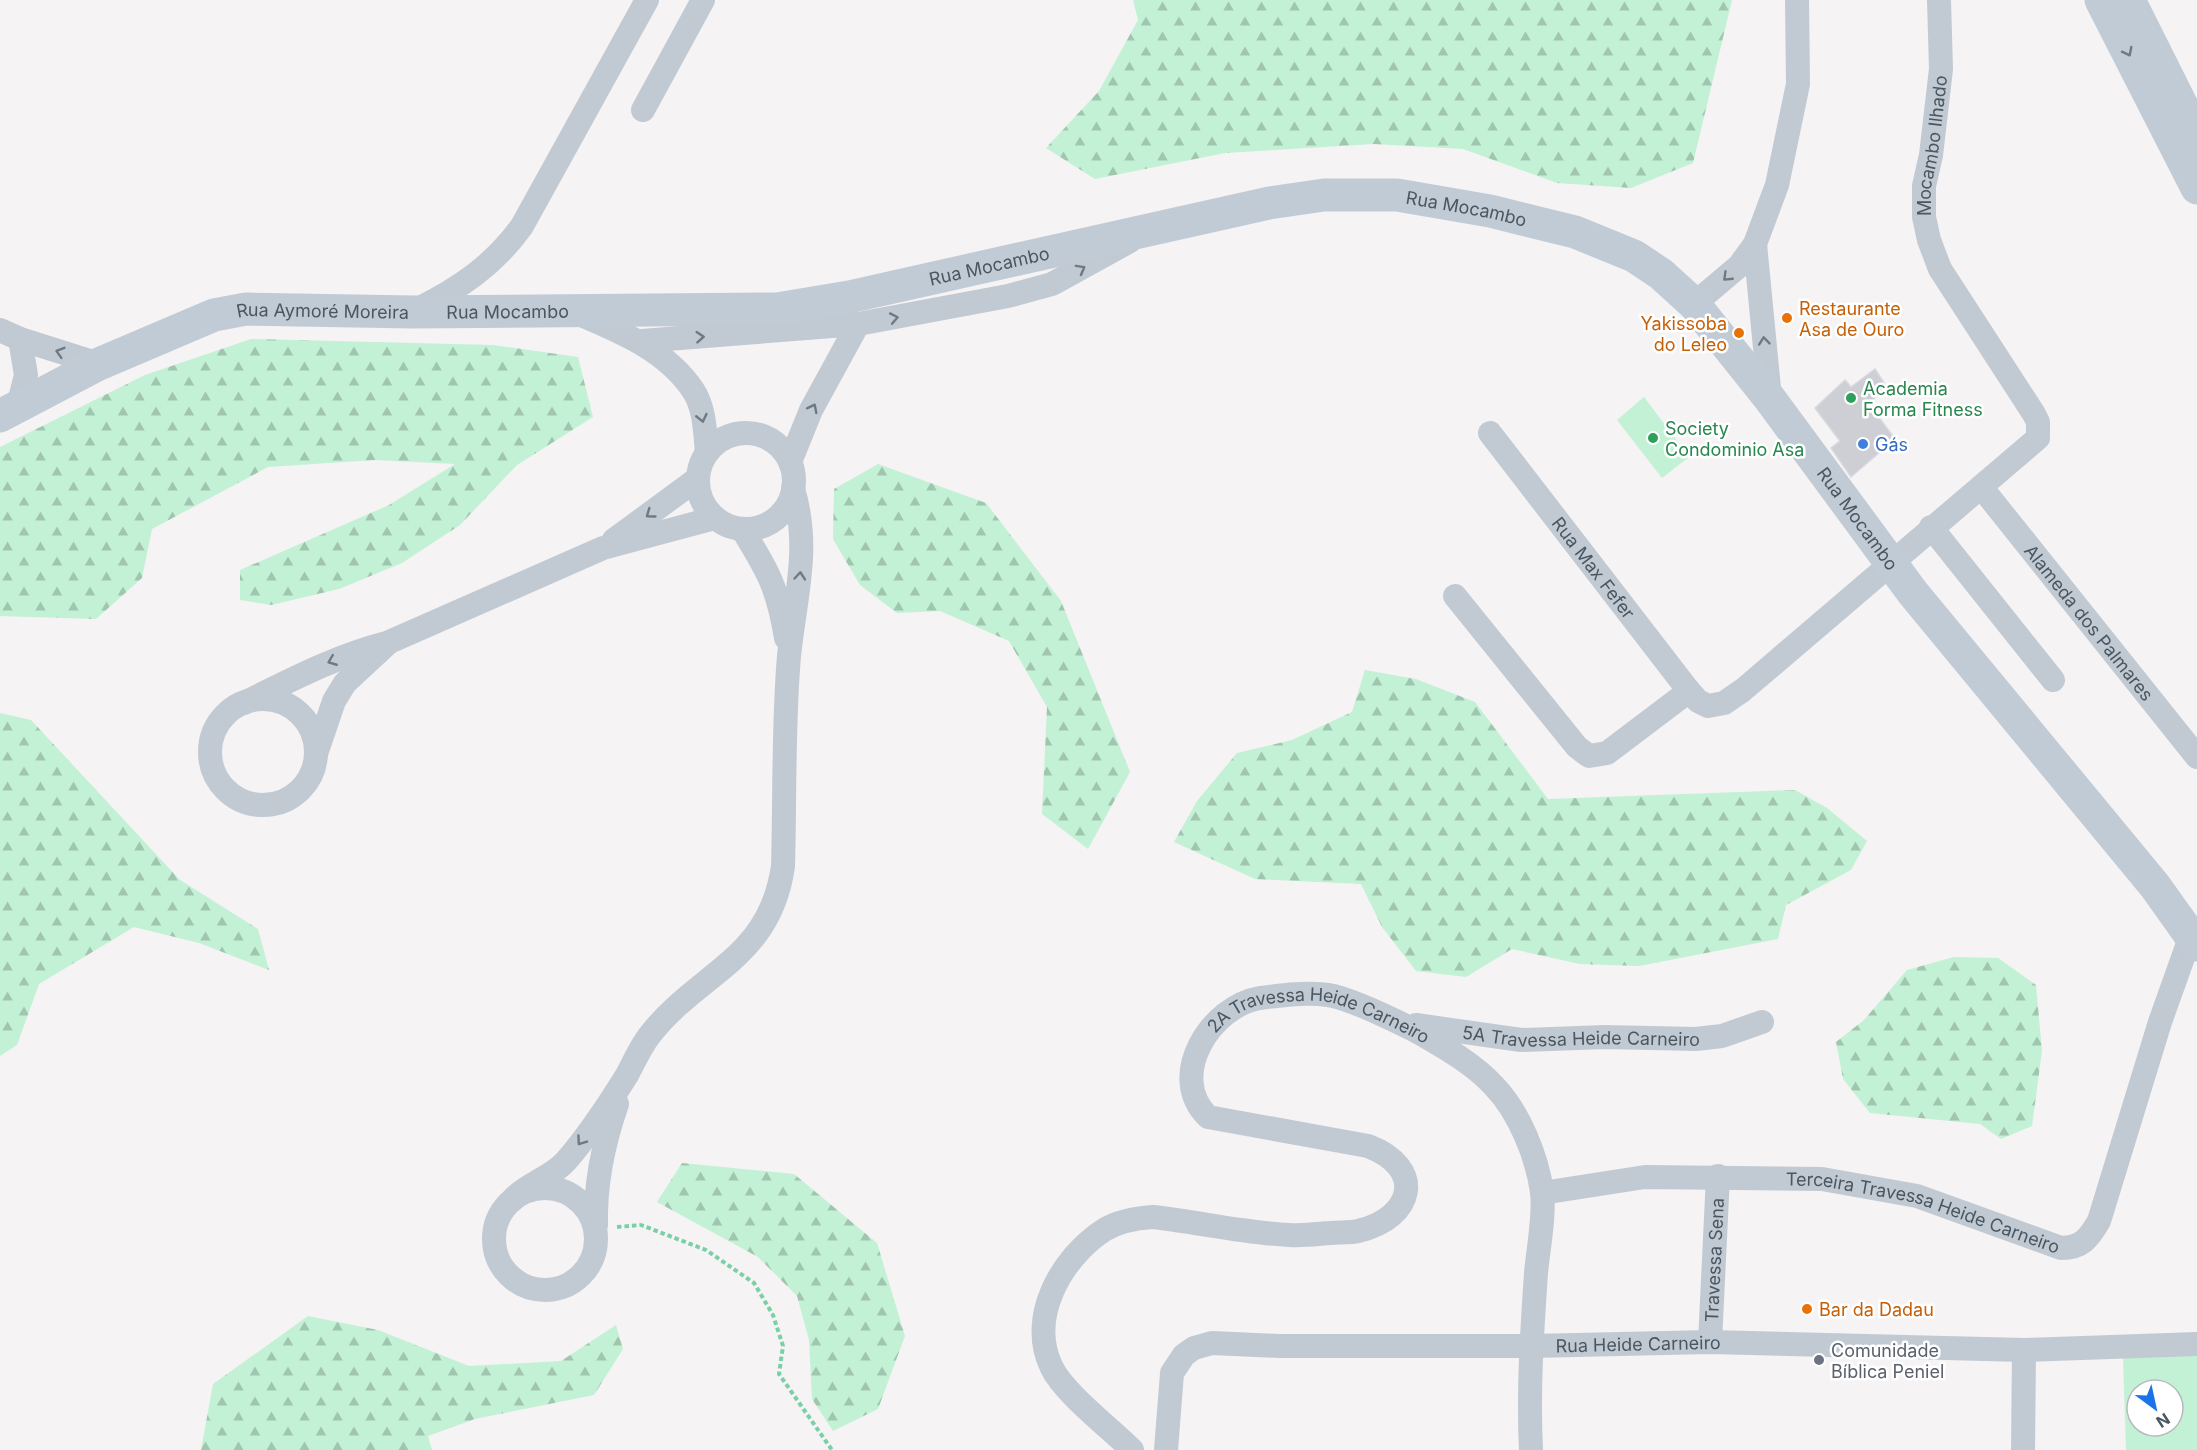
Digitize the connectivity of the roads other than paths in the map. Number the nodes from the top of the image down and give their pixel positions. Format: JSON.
{"nodes":[{"id":1,"x":647,"y":0,"type":"edge"},
{"id":2,"x":703,"y":0,"type":"edge"},
{"id":3,"x":1797,"y":0,"type":"edge"},
{"id":4,"x":1939,"y":0,"type":"edge"},
{"id":5,"x":2101,"y":0,"type":"edge"},
{"id":6,"x":2129,"y":0,"type":"edge"},
{"id":7,"x":644,"y":110,"type":"dead end"},
{"id":8,"x":2197,"y":136,"type":"edge"},
{"id":9,"x":2197,"y":188,"type":"edge"},
{"id":10,"x":1149,"y":231,"type":"junction"},
{"id":11,"x":1755,"y":244,"type":"junction"},
{"id":12,"x":1694,"y":304,"type":"junction"},
{"id":13,"x":413,"y":312,"type":"junction"},
{"id":14,"x":575,"y":312,"type":"junction"},
{"id":15,"x":858,"y":324,"type":"junction"},
{"id":16,"x":10,"y":335,"type":"edge"},
{"id":17,"x":642,"y":341,"type":"junction"},
{"id":18,"x":99,"y":364,"type":"junction"},
{"id":19,"x":22,"y":398,"type":"edge"},
{"id":20,"x":1770,"y":399,"type":"junction"},
{"id":21,"x":1490,"y":433,"type":"dead end"},
{"id":22,"x":707,"y":453,"type":"junction"},
{"id":23,"x":790,"y":462,"type":"junction"},
{"id":24,"x":697,"y":479,"type":"junction"},
{"id":25,"x":1982,"y":488,"type":"junction"},
{"id":26,"x":794,"y":489,"type":"junction"},
{"id":27,"x":715,"y":518,"type":"junction"},
{"id":28,"x":1931,"y":527,"type":"junction"},
{"id":29,"x":742,"y":529,"type":"junction"},
{"id":30,"x":603,"y":548,"type":"junction"},
{"id":31,"x":1891,"y":565,"type":"junction"},
{"id":32,"x":1455,"y":596,"type":"dead end"},
{"id":33,"x":387,"y":643,"type":"junction"},
{"id":34,"x":789,"y":655,"type":"junction"},
{"id":35,"x":2053,"y":680,"type":"dead end"},
{"id":36,"x":1694,"y":696,"type":"junction"},
{"id":37,"x":244,"y":703,"type":"junction"},
{"id":38,"x":316,"y":754,"type":"junction"},
{"id":39,"x":2197,"y":757,"type":"edge"},
{"id":40,"x":2194,"y":940,"type":"edge"},
{"id":41,"x":1762,"y":1022,"type":"dead end"},
{"id":42,"x":1399,"y":1023,"type":"junction"},
{"id":43,"x":626,"y":1076,"type":"junction"},
{"id":44,"x":1718,"y":1176,"type":"junction"},
{"id":45,"x":1542,"y":1193,"type":"junction"},
{"id":46,"x":514,"y":1197,"type":"junction"},
{"id":47,"x":596,"y":1229,"type":"junction"},
{"id":48,"x":1710,"y":1342,"type":"junction"},
{"id":49,"x":2197,"y":1344,"type":"edge"},
{"id":50,"x":1531,"y":1346,"type":"junction"},
{"id":51,"x":2024,"y":1350,"type":"junction"},
{"id":52,"x":1132,"y":1450,"type":"edge"},
{"id":53,"x":1166,"y":1450,"type":"edge"},
{"id":54,"x":1531,"y":1450,"type":"edge"},
{"id":55,"x":2023,"y":1450,"type":"edge"}],
"edges":[{"from":1,"to":13,"type":"street","name":"Rua Aymoré Moreira"},
{"from":2,"to":7,"type":"street"},
{"from":3,"to":11,"type":"street"},
{"from":4,"to":25,"type":"street","name":"Mocambo Ilhado"},
{"from":5,"to":9,"type":"main road","one_way":true},
{"from":6,"to":8,"type":"main road"},
{"from":10,"to":12,"type":"main road","name":"Rua Mocambo"},
{"from":10,"to":14,"type":"main road","name":"Rua Mocambo"},
{"from":15,"to":10,"type":"street","one_way":true},
{"from":11,"to":12,"type":"street","one_way":true},
{"from":20,"to":11,"type":"street","one_way":true},
{"from":12,"to":20,"type":"main road","name":"Rua Mocambo"},
{"from":13,"to":14,"type":"main road","name":"Rua Mocambo"},
{"from":13,"to":18,"type":"main road","name":"Rua Aymoré Moreira"},
{"from":14,"to":17,"type":"street"},
{"from":17,"to":15,"type":"street","one_way":true},
{"from":23,"to":15,"type":"street","one_way":true},
{"from":18,"to":16,"type":"street","one_way":true},
{"from":16,"to":19,"type":"street"},
{"from":17,"to":22,"type":"street","one_way":true},
{"from":18,"to":19,"type":"main road","name":"Rua Aymoré Moreira"},
{"from":20,"to":31,"type":"main road","name":"Rua Mocambo"},
{"from":21,"to":36,"type":"street","name":"Rua Max Fefer"},
{"from":22,"to":23,"type":"street"},
{"from":22,"to":24,"type":"street"},
{"from":23,"to":26,"type":"street"},
{"from":24,"to":27,"type":"street"},
{"from":24,"to":30,"type":"street","one_way":true},
{"from":25,"to":28,"type":"street"},
{"from":25,"to":39,"type":"street","name":"Alameda dos Palmares"},
{"from":26,"to":29,"type":"street"},
{"from":34,"to":26,"type":"street","one_way":true},
{"from":27,"to":29,"type":"street"},
{"from":27,"to":30,"type":"street"},
{"from":28,"to":31,"type":"street"},
{"from":28,"to":35,"type":"street"},
{"from":29,"to":34,"type":"street"},
{"from":30,"to":33,"type":"street"},
{"from":31,"to":36,"type":"street"},
{"from":31,"to":40,"type":"main road","name":"Rua Mocambo"},
{"from":32,"to":36,"type":"street"},
{"from":33,"to":37,"type":"street","one_way":true},
{"from":33,"to":38,"type":"street"},
{"from":34,"to":43,"type":"street"},
{"from":37,"to":38,"type":"street"},
{"from":37,"to":38,"type":"street"},
{"from":40,"to":44,"type":"street","name":"Terceira Travessa Heide Carneiro"},
{"from":41,"to":42,"type":"street","name":"5A Travessa Heide Carneiro"},
{"from":42,"to":45,"type":"street","name":"2A Travessa Heide Carneiro"},
{"from":42,"to":52,"type":"street","name":"2A Travessa Heide Carneiro"},
{"from":43,"to":46,"type":"street","one_way":true},
{"from":43,"to":47,"type":"street"},
{"from":44,"to":45,"type":"street","name":"Terceira Travessa Heide Carneiro"},
{"from":44,"to":48,"type":"street","name":"Travessa Sena"},
{"from":45,"to":50,"type":"street","name":"2A Travessa Heide Carneiro"},
{"from":46,"to":47,"type":"street"},
{"from":46,"to":47,"type":"street"},
{"from":48,"to":50,"type":"street","name":"Rua Heide Carneiro"},
{"from":48,"to":51,"type":"street","name":"Rua Heide Carneiro"},
{"from":49,"to":51,"type":"street","name":"Rua Heide Carneiro"},
{"from":50,"to":53,"type":"street","name":"Rua Heide Carneiro"},
{"from":50,"to":54,"type":"street","name":"2A Travessa Heide Carneiro"},
{"from":51,"to":55,"type":"street"}]}
